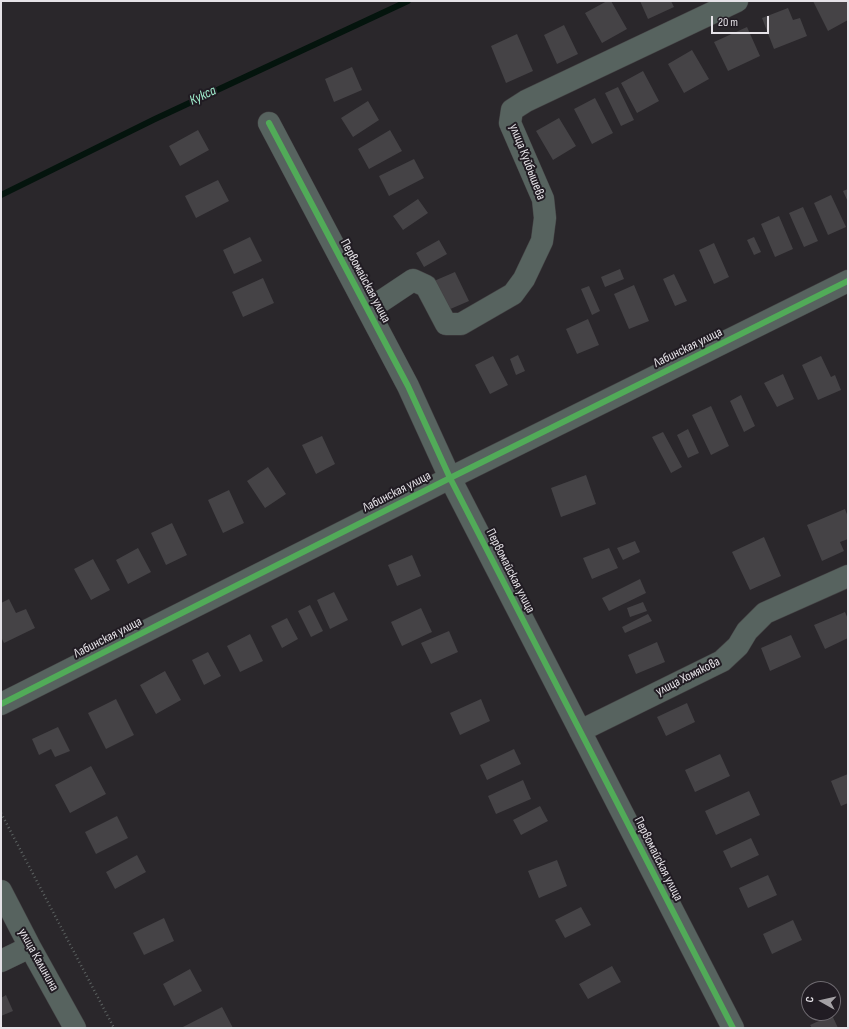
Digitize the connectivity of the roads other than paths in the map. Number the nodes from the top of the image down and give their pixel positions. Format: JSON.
{"nodes":[{"id":1,"x":737,"y":1,"type":"edge"},
{"id":2,"x":269,"y":123,"type":"dead end"},
{"id":3,"x":848,"y":281,"type":"edge"},
{"id":4,"x":368,"y":310,"type":"junction"},
{"id":5,"x":450,"y":478,"type":"junction"},
{"id":6,"x":848,"y":576,"type":"edge"},
{"id":7,"x":1,"y":704,"type":"edge"},
{"id":8,"x":580,"y":731,"type":"junction"},
{"id":9,"x":1,"y":891,"type":"edge"},
{"id":10,"x":30,"y":947,"type":"junction"},
{"id":11,"x":1,"y":961,"type":"edge"},
{"id":12,"x":76,"y":1028,"type":"edge"},
{"id":13,"x":733,"y":1028,"type":"edge"}],
"edges":[{"from":1,"to":4,"type":"street","name":"улица Куйбышева"},
{"from":2,"to":4,"type":"street","name":"Первомайская улица"},
{"from":3,"to":5,"type":"street","name":"Лабинская улица"},
{"from":4,"to":5,"type":"street","name":"Первомайская улица"},
{"from":5,"to":7,"type":"street","name":"Лабинская улица"},
{"from":5,"to":8,"type":"street","name":"Первомайская улица"},
{"from":6,"to":8,"type":"street","name":"улица Хомякова"},
{"from":8,"to":13,"type":"street","name":"Первомайская улица"},
{"from":9,"to":10,"type":"street","name":"улица Калинина"},
{"from":10,"to":11,"type":"street"},
{"from":10,"to":12,"type":"street","name":"улица Калинина"}]}
